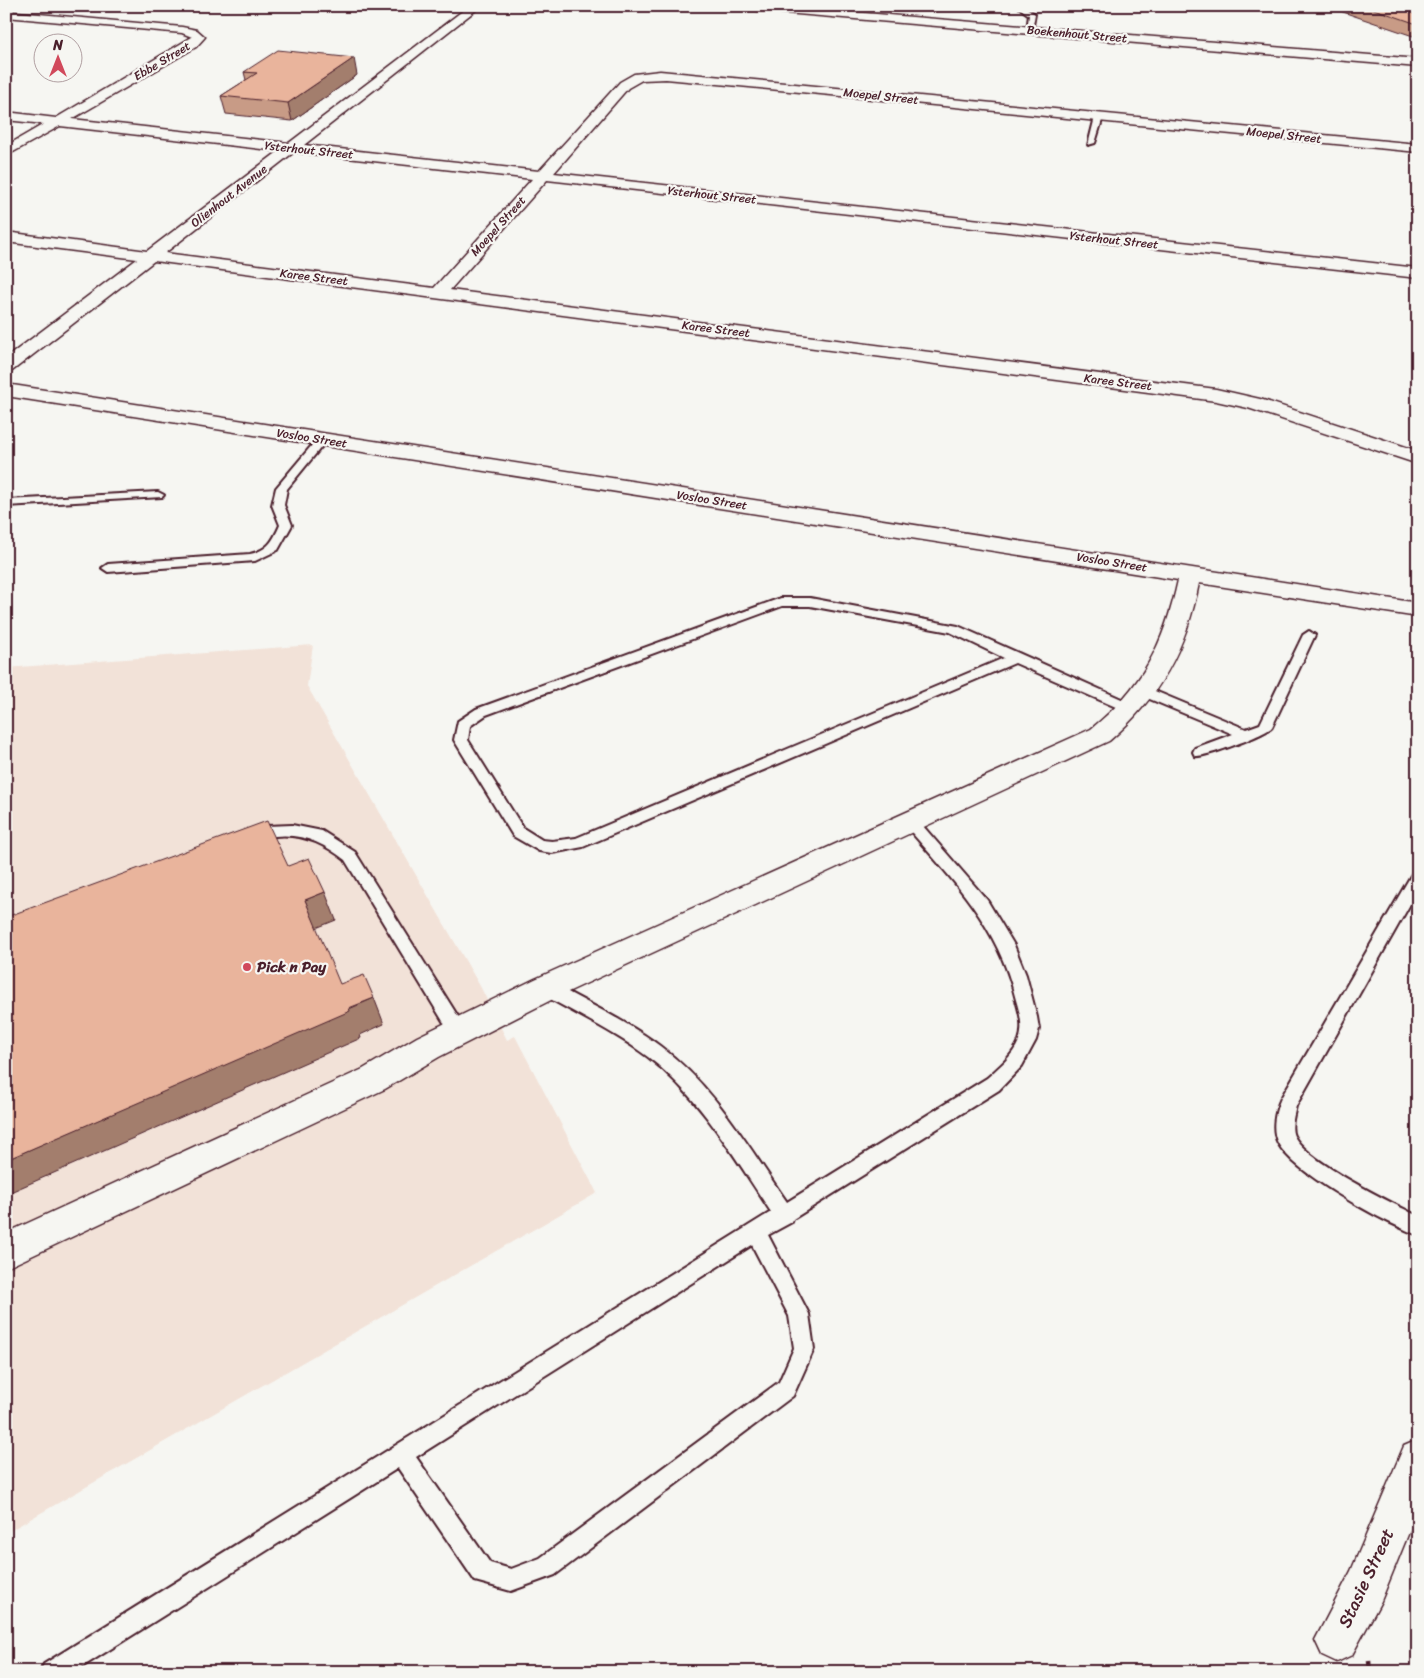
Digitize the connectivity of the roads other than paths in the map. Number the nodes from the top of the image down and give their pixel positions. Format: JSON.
{"nodes":[{"id":1,"x":476,"y":6,"type":"edge"},
{"id":2,"x":737,"y":6,"type":"edge"},
{"id":3,"x":1020,"y":6,"type":"edge"},
{"id":4,"x":6,"y":14,"type":"edge"},
{"id":5,"x":1030,"y":30,"type":"junction"},
{"id":6,"x":1418,"y":63,"type":"edge"},
{"id":7,"x":6,"y":116,"type":"edge"},
{"id":8,"x":1099,"y":117,"type":"junction"},
{"id":9,"x":58,"y":122,"type":"junction"},
{"id":10,"x":1092,"y":143,"type":"dead end"},
{"id":11,"x":292,"y":148,"type":"junction"},
{"id":12,"x":1418,"y":148,"type":"edge"},
{"id":13,"x":6,"y":152,"type":"edge"},
{"id":14,"x":543,"y":176,"type":"junction"},
{"id":15,"x":6,"y":237,"type":"edge"},
{"id":16,"x":151,"y":256,"type":"junction"},
{"id":17,"x":1418,"y":274,"type":"edge"},
{"id":18,"x":438,"y":293,"type":"junction"},
{"id":19,"x":6,"y":367,"type":"edge"},
{"id":20,"x":6,"y":390,"type":"edge"},
{"id":21,"x":322,"y":440,"type":"junction"},
{"id":22,"x":1418,"y":458,"type":"edge"},
{"id":23,"x":158,"y":495,"type":"dead end"},
{"id":24,"x":6,"y":503,"type":"edge"},
{"id":25,"x":108,"y":568,"type":"dead end"},
{"id":26,"x":1190,"y":574,"type":"junction"},
{"id":27,"x":1418,"y":610,"type":"edge"},
{"id":28,"x":1309,"y":635,"type":"dead end"},
{"id":29,"x":1015,"y":658,"type":"junction"},
{"id":30,"x":1138,"y":700,"type":"junction"},
{"id":31,"x":1248,"y":735,"type":"junction"},
{"id":32,"x":1200,"y":752,"type":"dead end"},
{"id":33,"x":911,"y":822,"type":"junction"},
{"id":34,"x":237,"y":840,"type":"edge"},
{"id":35,"x":1418,"y":876,"type":"edge"},
{"id":36,"x":546,"y":988,"type":"junction"},
{"id":37,"x":458,"y":1032,"type":"junction"},
{"id":38,"x":785,"y":1216,"type":"junction"},
{"id":39,"x":1418,"y":1226,"type":"edge"},
{"id":40,"x":757,"y":1234,"type":"junction"},
{"id":41,"x":6,"y":1251,"type":"edge"},
{"id":42,"x":401,"y":1454,"type":"junction"},
{"id":43,"x":1418,"y":1460,"type":"edge"},
{"id":44,"x":1336,"y":1640,"type":"dead end"},
{"id":45,"x":52,"y":1672,"type":"edge"}],
"edges":[{"from":1,"to":11,"type":"street","name":"Olienhout Avenue"},
{"from":2,"to":5,"type":"street","name":"Boekenhout Street"},
{"from":3,"to":5,"type":"lane"},
{"from":4,"to":9,"type":"street","name":"Ebbe Street"},
{"from":5,"to":6,"type":"street","name":"Boekenhout Street"},
{"from":7,"to":9,"type":"street","name":"Ysterhout Street"},
{"from":8,"to":10,"type":"lane"},
{"from":8,"to":12,"type":"street","name":"Moepel Street"},
{"from":8,"to":14,"type":"street","name":"Moepel Street"},
{"from":9,"to":11,"type":"street","name":"Ysterhout Street"},
{"from":9,"to":13,"type":"street","name":"Ebbe Street"},
{"from":11,"to":14,"type":"street","name":"Ysterhout Street"},
{"from":11,"to":16,"type":"street","name":"Olienhout Avenue"},
{"from":14,"to":17,"type":"street","name":"Ysterhout Street"},
{"from":14,"to":18,"type":"street","name":"Moepel Street"},
{"from":15,"to":16,"type":"street","name":"Karee Street"},
{"from":16,"to":18,"type":"street","name":"Karee Street"},
{"from":16,"to":19,"type":"street","name":"Olienhout Avenue"},
{"from":18,"to":22,"type":"street","name":"Karee Street"},
{"from":20,"to":21,"type":"street","name":"Vosloo Street"},
{"from":21,"to":25,"type":"lane"},
{"from":21,"to":26,"type":"street","name":"Vosloo Street"},
{"from":23,"to":24,"type":"lane"},
{"from":26,"to":27,"type":"street","name":"Vosloo Street"},
{"from":26,"to":30,"type":"street"},
{"from":28,"to":31,"type":"lane"},
{"from":29,"to":29,"type":"lane"},
{"from":29,"to":30,"type":"lane"},
{"from":30,"to":31,"type":"lane"},
{"from":30,"to":33,"type":"street"},
{"from":31,"to":32,"type":"lane"},
{"from":33,"to":36,"type":"street"},
{"from":33,"to":38,"type":"lane"},
{"from":34,"to":37,"type":"lane"},
{"from":35,"to":39,"type":"lane"},
{"from":36,"to":37,"type":"street"},
{"from":36,"to":38,"type":"lane"},
{"from":37,"to":41,"type":"street"},
{"from":38,"to":40,"type":"lane"},
{"from":40,"to":42,"type":"lane"},
{"from":40,"to":42,"type":"lane"},
{"from":42,"to":45,"type":"lane"},
{"from":43,"to":44,"type":"street","name":"Stasie Street"}]}
